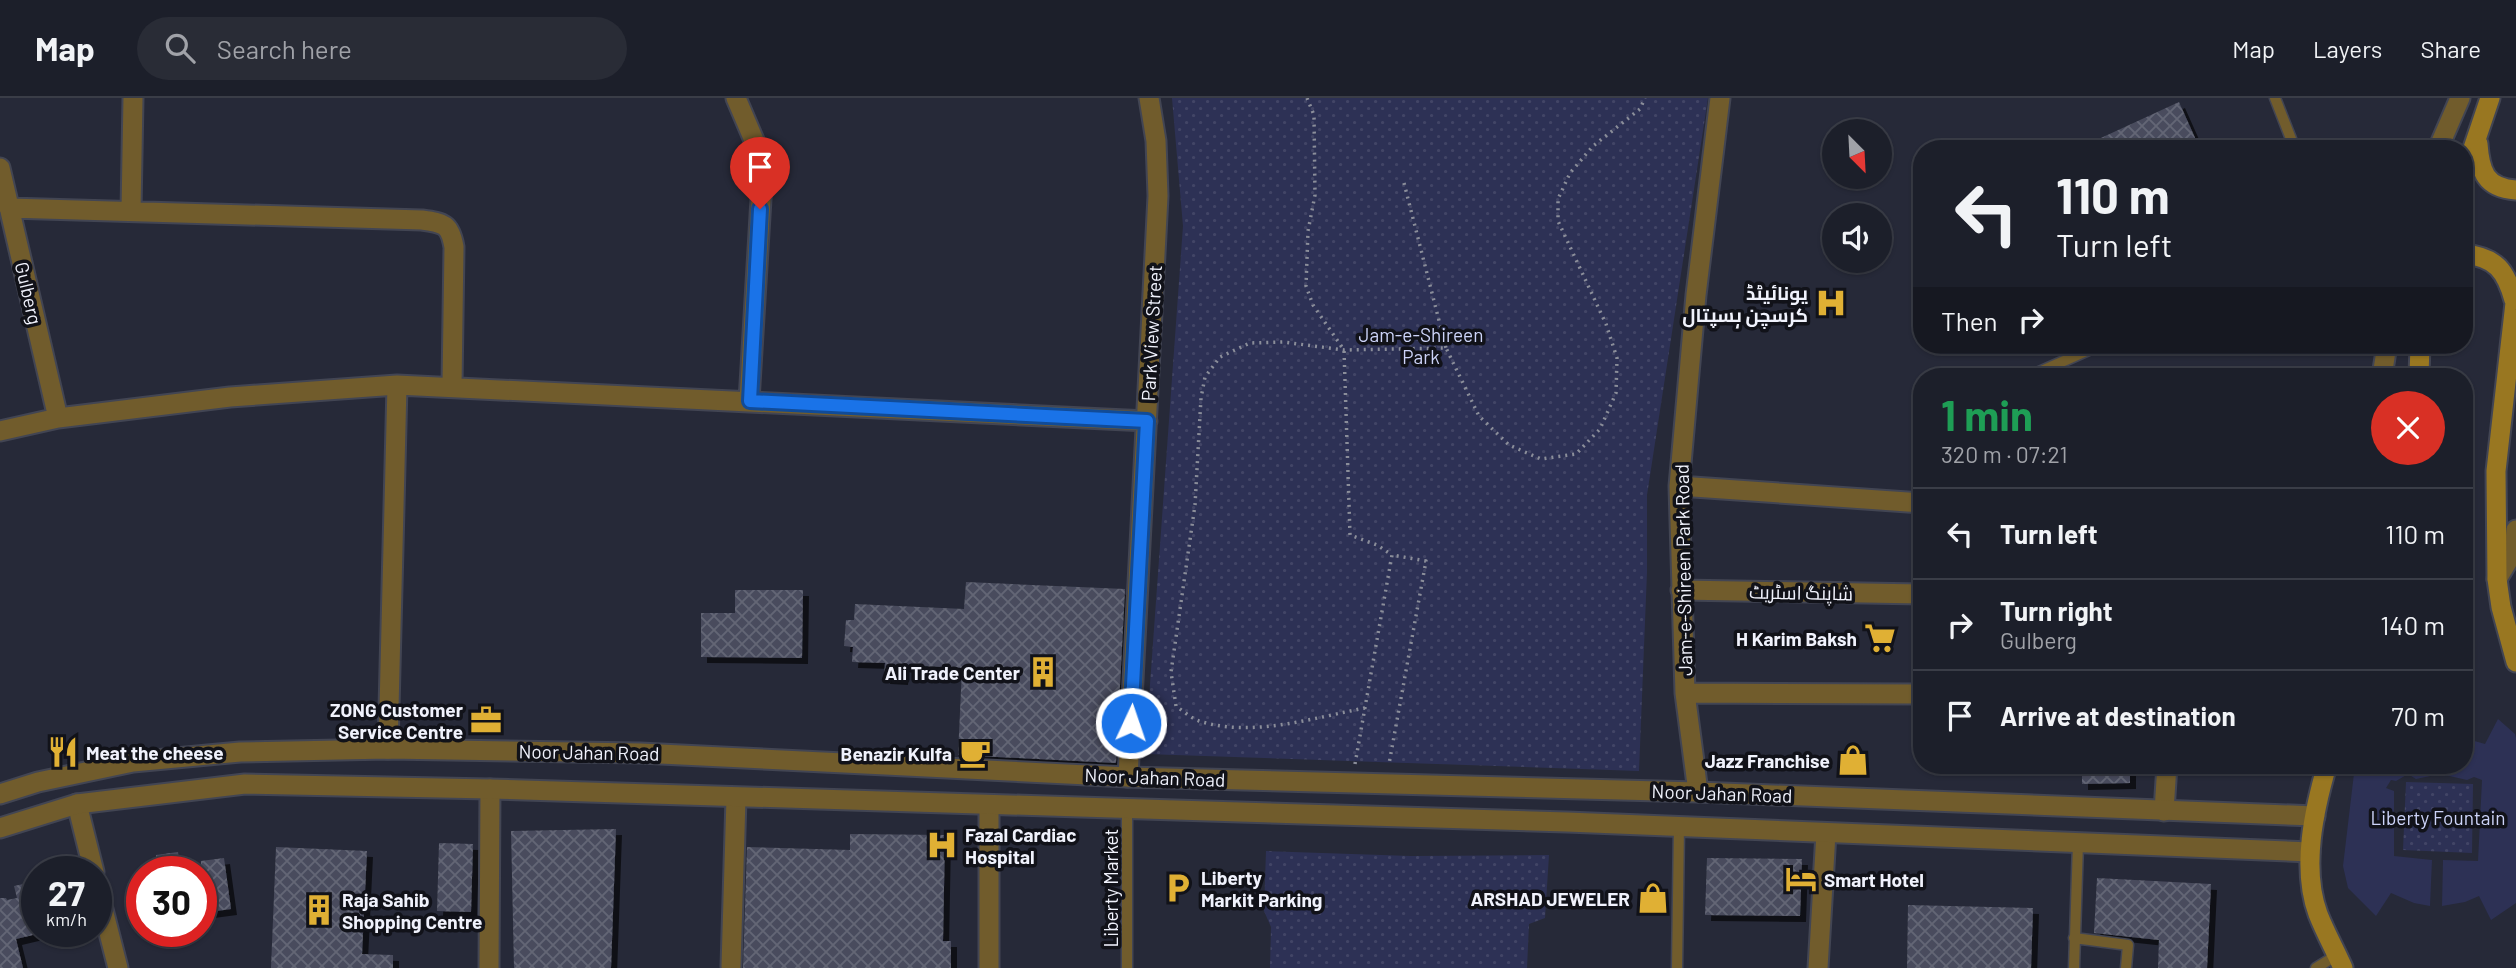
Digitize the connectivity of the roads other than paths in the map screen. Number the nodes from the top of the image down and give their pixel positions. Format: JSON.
{"nodes":[{"id":1,"x":133,"y":98,"type":"edge"},
{"id":2,"x":736,"y":98,"type":"edge"},
{"id":3,"x":1149,"y":98,"type":"edge"},
{"id":4,"x":1720,"y":98,"type":"edge"},
{"id":5,"x":2275,"y":98,"type":"edge"},
{"id":6,"x":2460,"y":98,"type":"edge"},
{"id":7,"x":2490,"y":98,"type":"edge"},
{"id":8,"x":2477,"y":136,"type":"junction"},
{"id":9,"x":2291,"y":140,"type":"edge"},
{"id":10,"x":2442,"y":140,"type":"edge"},
{"id":11,"x":2473,"y":148,"type":"edge"},
{"id":12,"x":0,"y":169,"type":"edge"},
{"id":13,"x":2516,"y":190,"type":"edge"},
{"id":14,"x":9,"y":208,"type":"junction"},
{"id":15,"x":131,"y":212,"type":"junction"},
{"id":16,"x":2473,"y":255,"type":"edge"},
{"id":17,"x":2515,"y":297,"type":"edge"},
{"id":18,"x":2080,"y":354,"type":"edge"},
{"id":19,"x":2048,"y":368,"type":"edge"},
{"id":20,"x":397,"y":385,"type":"junction"},
{"id":21,"x":452,"y":386,"type":"junction"},
{"id":22,"x":750,"y":401,"type":"junction"},
{"id":23,"x":58,"y":418,"type":"junction"},
{"id":24,"x":1147,"y":421,"type":"junction"},
{"id":25,"x":0,"y":431,"type":"edge"},
{"id":26,"x":1679,"y":486,"type":"junction"},
{"id":27,"x":1913,"y":502,"type":"edge"},
{"id":28,"x":2516,"y":530,"type":"edge"},
{"id":29,"x":2497,"y":579,"type":"junction"},
{"id":30,"x":1681,"y":590,"type":"junction"},
{"id":31,"x":1913,"y":594,"type":"edge"},
{"id":32,"x":2516,"y":662,"type":"edge"},
{"id":33,"x":1685,"y":693,"type":"junction"},
{"id":34,"x":1913,"y":694,"type":"edge"},
{"id":35,"x":388,"y":749,"type":"junction"},
{"id":36,"x":2166,"y":774,"type":"edge"},
{"id":37,"x":2325,"y":774,"type":"edge"},
{"id":38,"x":1128,"y":777,"type":"junction"},
{"id":39,"x":490,"y":789,"type":"junction"},
{"id":40,"x":1698,"y":792,"type":"junction"},
{"id":41,"x":0,"y":794,"type":"edge"},
{"id":42,"x":736,"y":798,"type":"junction"},
{"id":43,"x":77,"y":804,"type":"junction"},
{"id":44,"x":989,"y":805,"type":"junction"},
{"id":45,"x":1127,"y":808,"type":"junction"},
{"id":46,"x":2164,"y":811,"type":"junction"},
{"id":47,"x":2315,"y":816,"type":"junction"},
{"id":48,"x":1679,"y":827,"type":"junction"},
{"id":49,"x":0,"y":828,"type":"edge"},
{"id":50,"x":1826,"y":833,"type":"junction"},
{"id":51,"x":2078,"y":843,"type":"junction"},
{"id":52,"x":2310,"y":852,"type":"junction"},
{"id":53,"x":90,"y":856,"type":"edge"},
{"id":54,"x":2074,"y":937,"type":"junction"},
{"id":55,"x":112,"y":945,"type":"edge"},
{"id":56,"x":2340,"y":961,"type":"edge"},
{"id":57,"x":731,"y":966,"type":"dead end"},
{"id":58,"x":118,"y":968,"type":"edge"},
{"id":59,"x":489,"y":968,"type":"edge"},
{"id":60,"x":989,"y":968,"type":"edge"},
{"id":61,"x":1127,"y":968,"type":"edge"},
{"id":62,"x":1677,"y":968,"type":"edge"},
{"id":63,"x":1818,"y":968,"type":"edge"},
{"id":64,"x":2074,"y":968,"type":"edge"},
{"id":65,"x":2126,"y":968,"type":"edge"},
{"id":66,"x":2316,"y":968,"type":"edge"}],
"edges":[{"from":1,"to":15,"type":"street"},
{"from":2,"to":22,"type":"street"},
{"from":3,"to":24,"type":"street","name":"Park View Street"},
{"from":4,"to":26,"type":"street","name":"Jam-e-Shireen Park Road"},
{"from":5,"to":9,"type":"lane"},
{"from":6,"to":10,"type":"street"},
{"from":7,"to":8,"type":"main road"},
{"from":8,"to":11,"type":"main road"},
{"from":8,"to":13,"type":"main road"},
{"from":12,"to":14,"type":"street","name":"Gulberg"},
{"from":14,"to":15,"type":"street"},
{"from":14,"to":23,"type":"street","name":"Gulberg"},
{"from":15,"to":21,"type":"street"},
{"from":16,"to":17,"type":"main road"},
{"from":17,"to":29,"type":"main road"},
{"from":18,"to":19,"type":"lane"},
{"from":20,"to":21,"type":"street"},
{"from":20,"to":23,"type":"street"},
{"from":20,"to":35,"type":"street"},
{"from":21,"to":22,"type":"street"},
{"from":22,"to":24,"type":"street"},
{"from":23,"to":25,"type":"street"},
{"from":24,"to":38,"type":"street","name":"Park View Street"},
{"from":26,"to":27,"type":"street"},
{"from":26,"to":30,"type":"street","name":"Jam-e-Shireen Park Road"},
{"from":28,"to":29,"type":"street"},
{"from":29,"to":32,"type":"main road"},
{"from":30,"to":31,"type":"street","name":"شاپنگ اسٹریٹ"},
{"from":30,"to":33,"type":"street","name":"Jam-e-Shireen Park Road"},
{"from":33,"to":34,"type":"street"},
{"from":33,"to":40,"type":"street","name":"Jam-e-Shireen Park Road"},
{"from":35,"to":38,"type":"street","name":"Noor Jahan Road"},
{"from":35,"to":41,"type":"street","name":"Noor Jahan Road"},
{"from":36,"to":46,"type":"street"},
{"from":37,"to":47,"type":"main road"},
{"from":38,"to":40,"type":"street","name":"Noor Jahan Road"},
{"from":39,"to":42,"type":"street","name":"Noor Jahan Road"},
{"from":39,"to":43,"type":"street","name":"Noor Jahan Road"},
{"from":39,"to":59,"type":"street"},
{"from":40,"to":46,"type":"street","name":"Noor Jahan Road"},
{"from":42,"to":44,"type":"street","name":"Noor Jahan Road"},
{"from":42,"to":57,"type":"street"},
{"from":43,"to":49,"type":"street","name":"Noor Jahan Road"},
{"from":43,"to":53,"type":"street"},
{"from":44,"to":45,"type":"street","name":"Noor Jahan Road"},
{"from":44,"to":60,"type":"street"},
{"from":45,"to":48,"type":"street","name":"Noor Jahan Road"},
{"from":45,"to":61,"type":"lane","name":"Liberty Market"},
{"from":46,"to":47,"type":"street","name":"Noor Jahan Road"},
{"from":47,"to":52,"type":"main road"},
{"from":48,"to":50,"type":"street","name":"Noor Jahan Road"},
{"from":48,"to":62,"type":"lane"},
{"from":50,"to":51,"type":"street","name":"Noor Jahan Road"},
{"from":50,"to":63,"type":"street"},
{"from":51,"to":52,"type":"street","name":"Noor Jahan Road"},
{"from":51,"to":54,"type":"lane"},
{"from":52,"to":56,"type":"main road"},
{"from":54,"to":64,"type":"lane"},
{"from":54,"to":65,"type":"lane"},
{"from":55,"to":58,"type":"street"},
{"from":56,"to":66,"type":"lane"}]}
